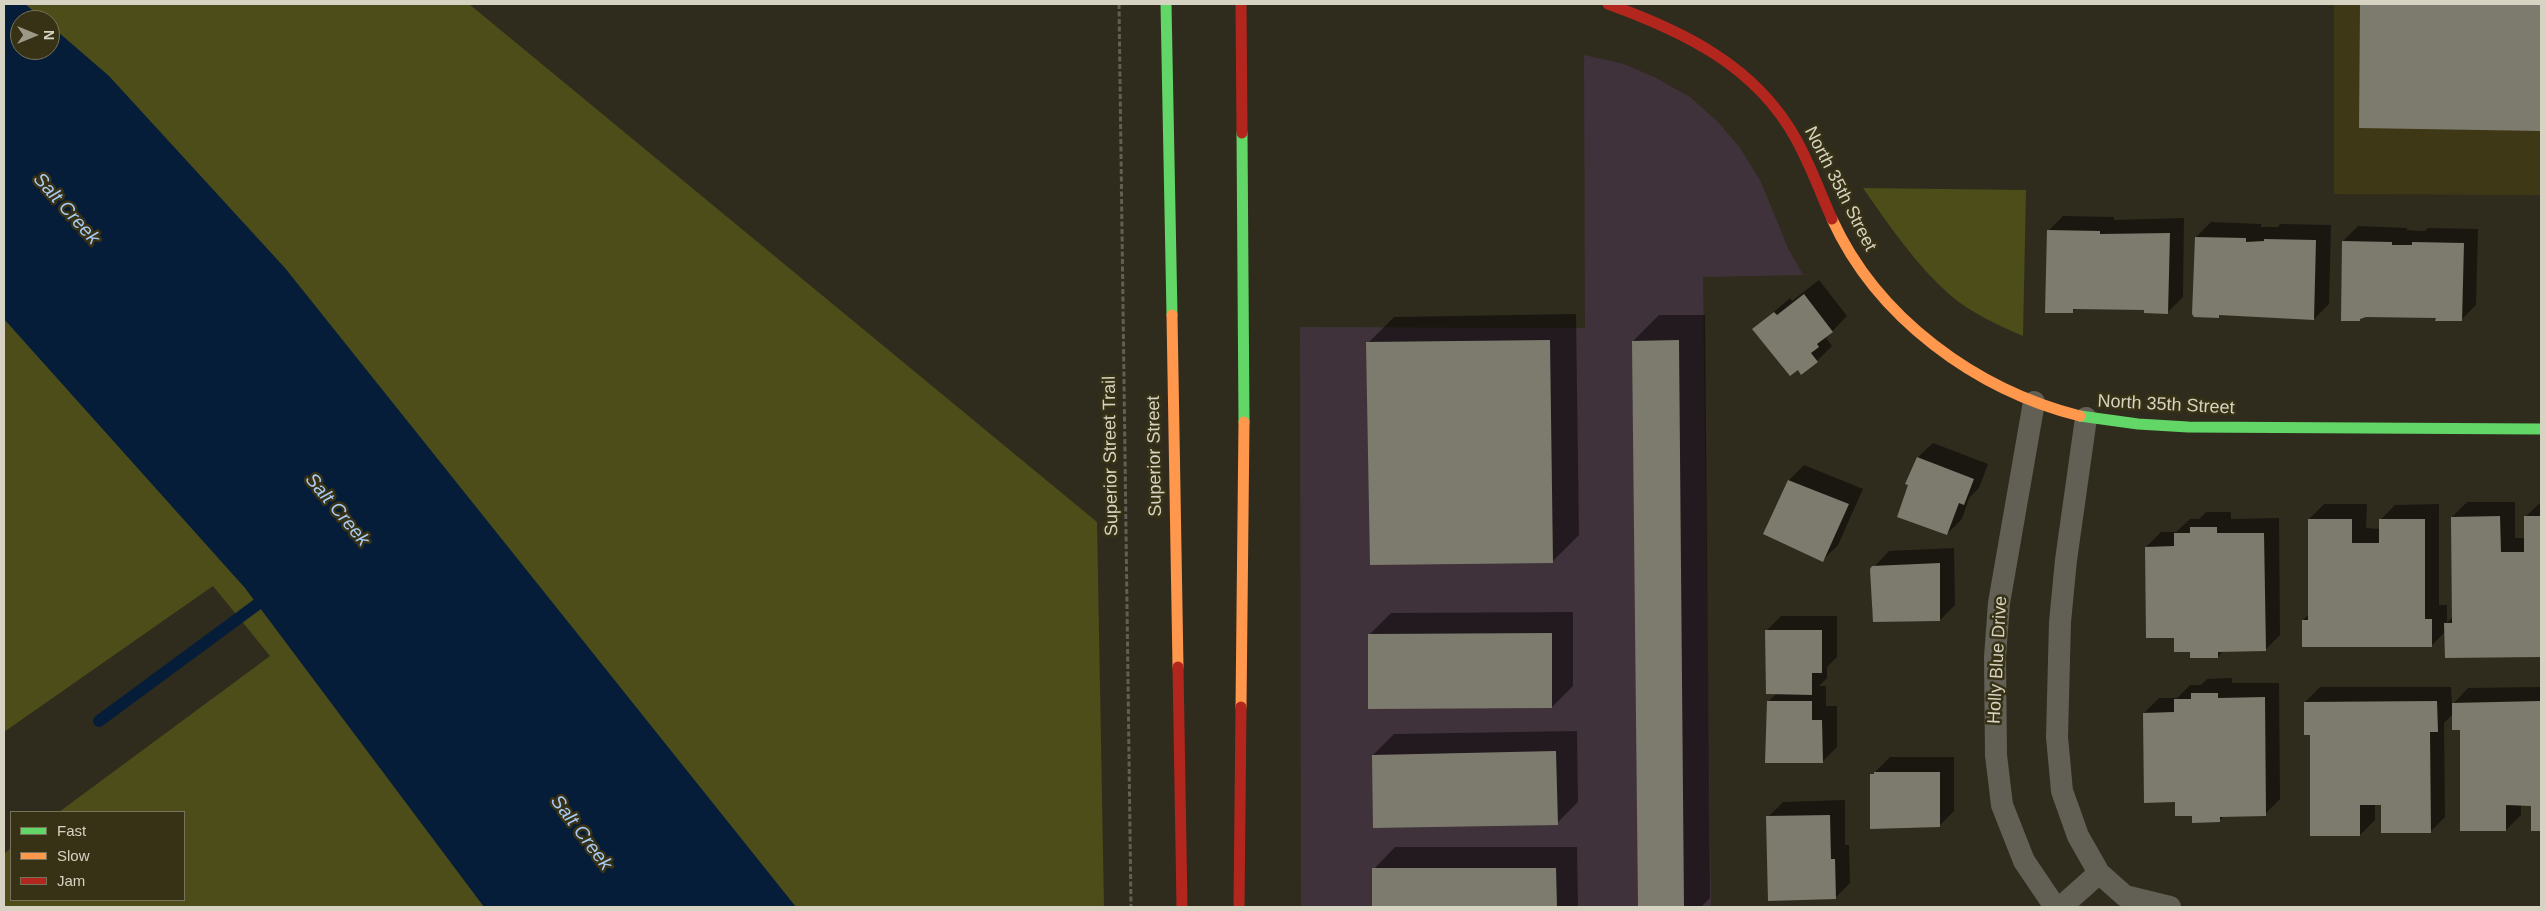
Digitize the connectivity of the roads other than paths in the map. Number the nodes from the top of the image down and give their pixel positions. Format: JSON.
{"nodes":[{"id":1,"x":1166,"y":4,"type":"edge"},
{"id":2,"x":1241,"y":4,"type":"edge"},
{"id":3,"x":1608,"y":4,"type":"edge"},
{"id":4,"x":2034,"y":402,"type":"junction"},
{"id":5,"x":2086,"y":418,"type":"junction"},
{"id":6,"x":2541,"y":429,"type":"edge"},
{"id":7,"x":2099,"y":873,"type":"junction"},
{"id":8,"x":1182,"y":907,"type":"edge"},
{"id":9,"x":1239,"y":907,"type":"edge"},
{"id":10,"x":2055,"y":907,"type":"edge"},
{"id":11,"x":2062,"y":907,"type":"edge"},
{"id":12,"x":2170,"y":907,"type":"edge"}],
"edges":[{"from":1,"to":8,"type":"main road","name":"Superior Street"},
{"from":2,"to":9,"type":"main road"},
{"from":3,"to":4,"type":"main road","name":"North 35th Street"},
{"from":4,"to":5,"type":"main road","name":"North 35th Street"},
{"from":4,"to":10,"type":"lane","name":"Holly Blue Drive"},
{"from":5,"to":6,"type":"main road","name":"North 35th Street"},
{"from":5,"to":7,"type":"lane"},
{"from":7,"to":11,"type":"lane"},
{"from":7,"to":12,"type":"lane"}]}
